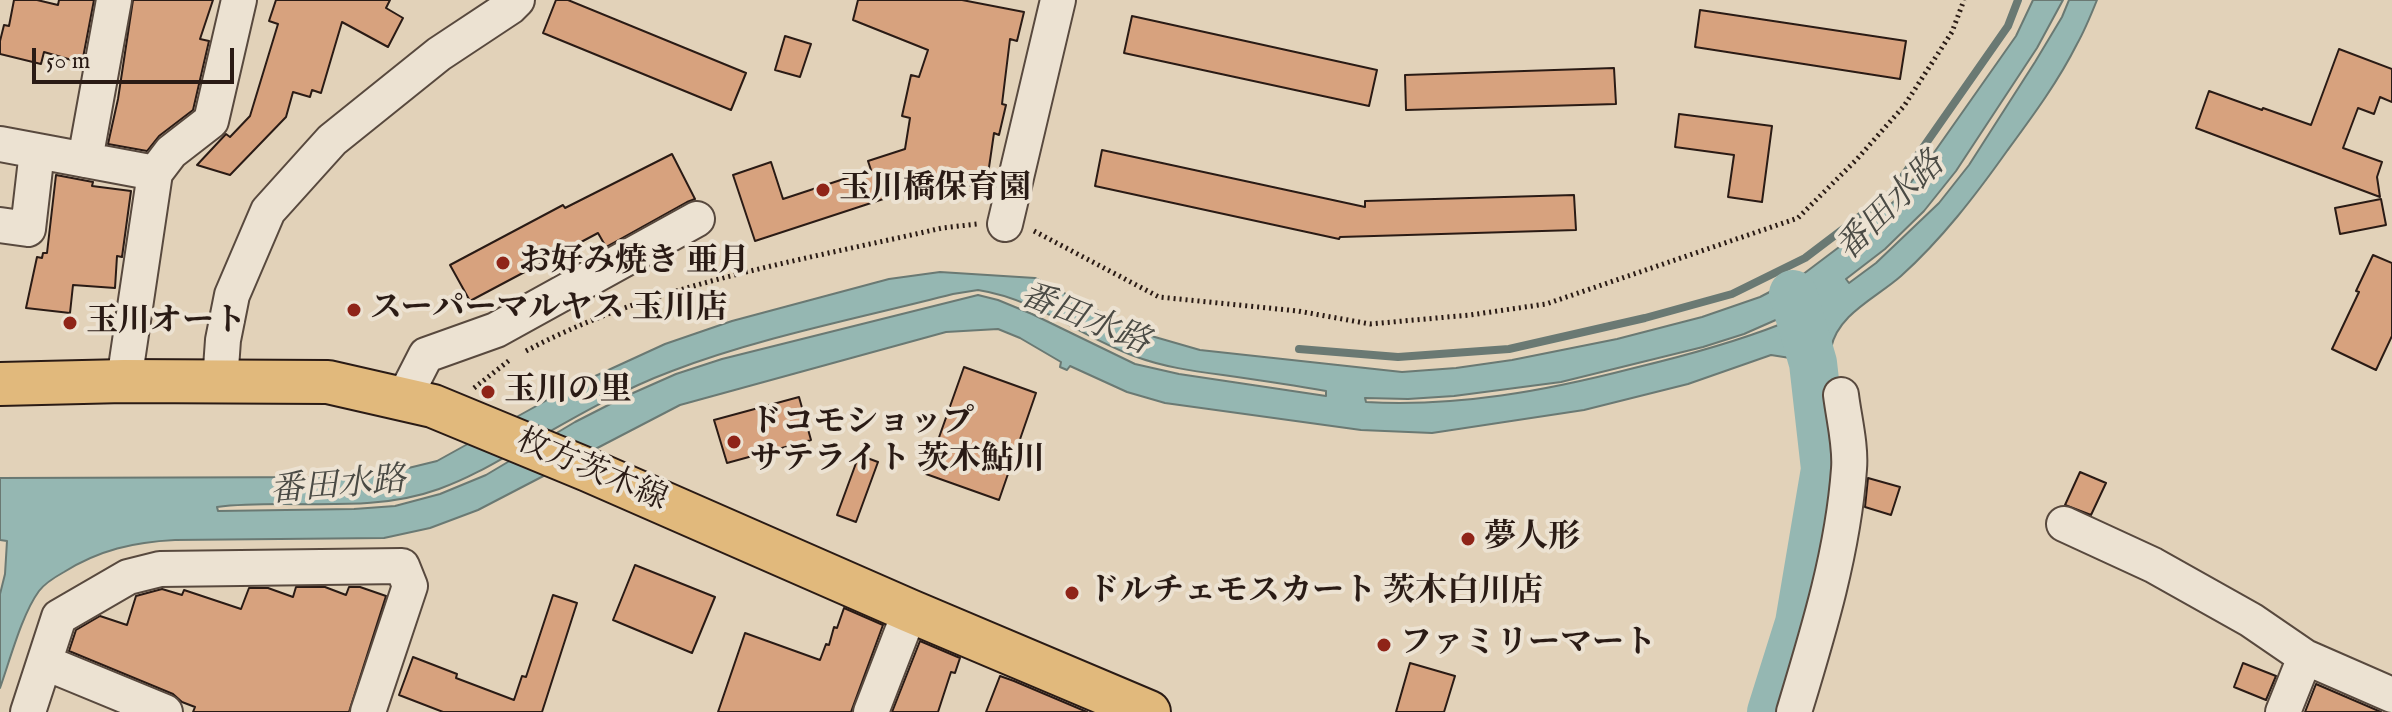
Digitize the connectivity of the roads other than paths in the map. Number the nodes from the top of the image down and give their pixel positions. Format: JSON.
{"nodes":[{"id":1,"x":114,"y":0,"type":"edge"},
{"id":2,"x":239,"y":0,"type":"edge"},
{"id":3,"x":517,"y":0,"type":"edge"},
{"id":4,"x":1058,"y":0,"type":"edge"},
{"id":5,"x":0,"y":144,"type":"edge"},
{"id":6,"x":37,"y":151,"type":"junction"},
{"id":7,"x":85,"y":160,"type":"junction"},
{"id":8,"x":155,"y":173,"type":"junction"},
{"id":9,"x":697,"y":219,"type":"dead end"},
{"id":10,"x":1005,"y":224,"type":"road end"},
{"id":11,"x":0,"y":225,"type":"edge"},
{"id":12,"x":124,"y":381,"type":"junction"},
{"id":13,"x":220,"y":382,"type":"junction"},
{"id":14,"x":0,"y":384,"type":"edge"},
{"id":15,"x":1841,"y":395,"type":"dead end"},
{"id":16,"x":404,"y":398,"type":"junction"},
{"id":17,"x":2064,"y":524,"type":"dead end"},
{"id":18,"x":910,"y":611,"type":"junction"},
{"id":19,"x":2305,"y":657,"type":"junction"},
{"id":20,"x":46,"y":663,"type":"junction"},
{"id":21,"x":2392,"y":695,"type":"edge"},
{"id":22,"x":375,"y":710,"type":"edge"},
{"id":23,"x":28,"y":712,"type":"edge"},
{"id":24,"x":165,"y":712,"type":"edge"},
{"id":25,"x":871,"y":712,"type":"edge"},
{"id":26,"x":1149,"y":712,"type":"edge"},
{"id":27,"x":1794,"y":712,"type":"edge"},
{"id":28,"x":2283,"y":712,"type":"edge"}],
"edges":[{"from":1,"to":7,"type":"street"},
{"from":2,"to":8,"type":"street"},
{"from":3,"to":13,"type":"street"},
{"from":4,"to":10,"type":"street"},
{"from":5,"to":6,"type":"street"},
{"from":6,"to":7,"type":"street"},
{"from":6,"to":11,"type":"street"},
{"from":7,"to":8,"type":"street"},
{"from":8,"to":12,"type":"street"},
{"from":9,"to":16,"type":"street"},
{"from":12,"to":13,"type":"main road","name":"枚方茨木線"},
{"from":12,"to":14,"type":"main road","name":"枚方茨木線"},
{"from":13,"to":16,"type":"main road","name":"枚方茨木線"},
{"from":15,"to":27,"type":"street"},
{"from":16,"to":18,"type":"main road","name":"枚方茨木線"},
{"from":17,"to":19,"type":"street"},
{"from":18,"to":25,"type":"street"},
{"from":18,"to":26,"type":"main road","name":"枚方茨木線"},
{"from":19,"to":21,"type":"street"},
{"from":19,"to":28,"type":"street"},
{"from":20,"to":22,"type":"street"},
{"from":20,"to":23,"type":"street"},
{"from":20,"to":24,"type":"street"}]}
